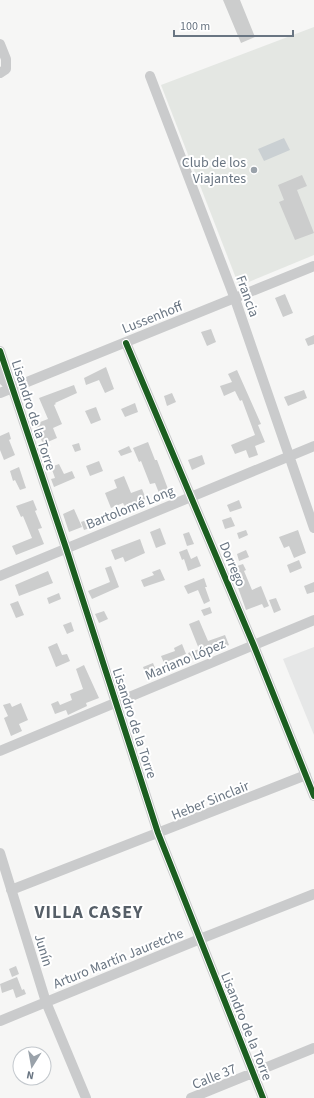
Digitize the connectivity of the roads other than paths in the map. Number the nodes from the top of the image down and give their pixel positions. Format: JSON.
{"nodes":[{"id":1,"x":0,"y":44,"type":"edge"},
{"id":2,"x":3,"y":71,"type":"edge"},
{"id":3,"x":150,"y":76,"type":"dead end"},
{"id":4,"x":314,"y":266,"type":"edge"},
{"id":5,"x":235,"y":299,"type":"junction"},
{"id":6,"x":126,"y":343,"type":"junction"},
{"id":7,"x":0,"y":351,"type":"edge"},
{"id":8,"x":0,"y":372,"type":"edge"},
{"id":9,"x":12,"y":388,"type":"junction"},
{"id":10,"x":0,"y":393,"type":"edge"},
{"id":11,"x":314,"y":446,"type":"edge"},
{"id":12,"x":289,"y":455,"type":"junction"},
{"id":13,"x":192,"y":497,"type":"junction"},
{"id":14,"x":314,"y":528,"type":"edge"},
{"id":15,"x":66,"y":548,"type":"junction"},
{"id":16,"x":0,"y":576,"type":"edge"},
{"id":17,"x":314,"y":620,"type":"edge"},
{"id":18,"x":254,"y":646,"type":"junction"},
{"id":19,"x":116,"y":703,"type":"junction"},
{"id":20,"x":0,"y":751,"type":"edge"},
{"id":21,"x":306,"y":775,"type":"junction"},
{"id":22,"x":314,"y":796,"type":"edge"},
{"id":23,"x":158,"y":833,"type":"junction"},
{"id":24,"x":0,"y":853,"type":"edge"},
{"id":25,"x":11,"y":890,"type":"junction"},
{"id":26,"x":314,"y":894,"type":"edge"},
{"id":27,"x":200,"y":939,"type":"junction"},
{"id":28,"x":46,"y":1002,"type":"junction"},
{"id":29,"x":0,"y":1021,"type":"edge"},
{"id":30,"x":314,"y":1048,"type":"edge"},
{"id":31,"x":252,"y":1073,"type":"junction"},
{"id":32,"x":86,"y":1098,"type":"edge"},
{"id":33,"x":191,"y":1098,"type":"edge"},
{"id":34,"x":263,"y":1098,"type":"edge"}],
"edges":[{"from":1,"to":2,"type":"street"},
{"from":3,"to":5,"type":"street","name":"Francia"},
{"from":4,"to":5,"type":"street","name":"Lussenhoff"},
{"from":5,"to":6,"type":"street","name":"Lussenhoff"},
{"from":5,"to":12,"type":"street","name":"Francia"},
{"from":6,"to":9,"type":"street","name":"Lussenhoff"},
{"from":6,"to":13,"type":"street","name":"Dorrego"},
{"from":7,"to":9,"type":"street","name":"Lisandro de la Torre"},
{"from":8,"to":9,"type":"street","name":"Lisandro de la Torre"},
{"from":9,"to":10,"type":"street","name":"Lussenhoff"},
{"from":9,"to":15,"type":"street","name":"Lisandro de la Torre"},
{"from":11,"to":12,"type":"street","name":"Bartolomé Long"},
{"from":12,"to":13,"type":"street","name":"Bartolomé Long"},
{"from":12,"to":14,"type":"street","name":"Francia"},
{"from":13,"to":15,"type":"street","name":"Bartolomé Long"},
{"from":13,"to":18,"type":"street","name":"Dorrego"},
{"from":15,"to":16,"type":"street","name":"Bartolomé Long"},
{"from":15,"to":19,"type":"street","name":"Lisandro de la Torre"},
{"from":17,"to":18,"type":"street","name":"Mariano López"},
{"from":18,"to":19,"type":"street","name":"Mariano López"},
{"from":18,"to":21,"type":"street","name":"Dorrego"},
{"from":19,"to":20,"type":"street","name":"Mariano López"},
{"from":19,"to":23,"type":"street","name":"Lisandro de la Torre"},
{"from":21,"to":22,"type":"street","name":"Dorrego"},
{"from":21,"to":23,"type":"street","name":"Heber Sinclair"},
{"from":23,"to":25,"type":"street","name":"Heber Sinclair"},
{"from":23,"to":27,"type":"street","name":"Lisandro de la Torre"},
{"from":24,"to":25,"type":"street","name":"Junín"},
{"from":25,"to":28,"type":"street","name":"Junín"},
{"from":26,"to":27,"type":"street","name":"Arturo Martín Jauretche"},
{"from":27,"to":28,"type":"street","name":"Arturo Martín Jauretche"},
{"from":27,"to":31,"type":"street","name":"Lisandro de la Torre"},
{"from":28,"to":29,"type":"street","name":"Arturo Martín Jauretche"},
{"from":28,"to":32,"type":"street","name":"Junín"},
{"from":30,"to":31,"type":"street","name":"Calle 37"},
{"from":31,"to":33,"type":"street","name":"Calle 37"},
{"from":31,"to":34,"type":"street","name":"Lisandro de la Torre"}]}
